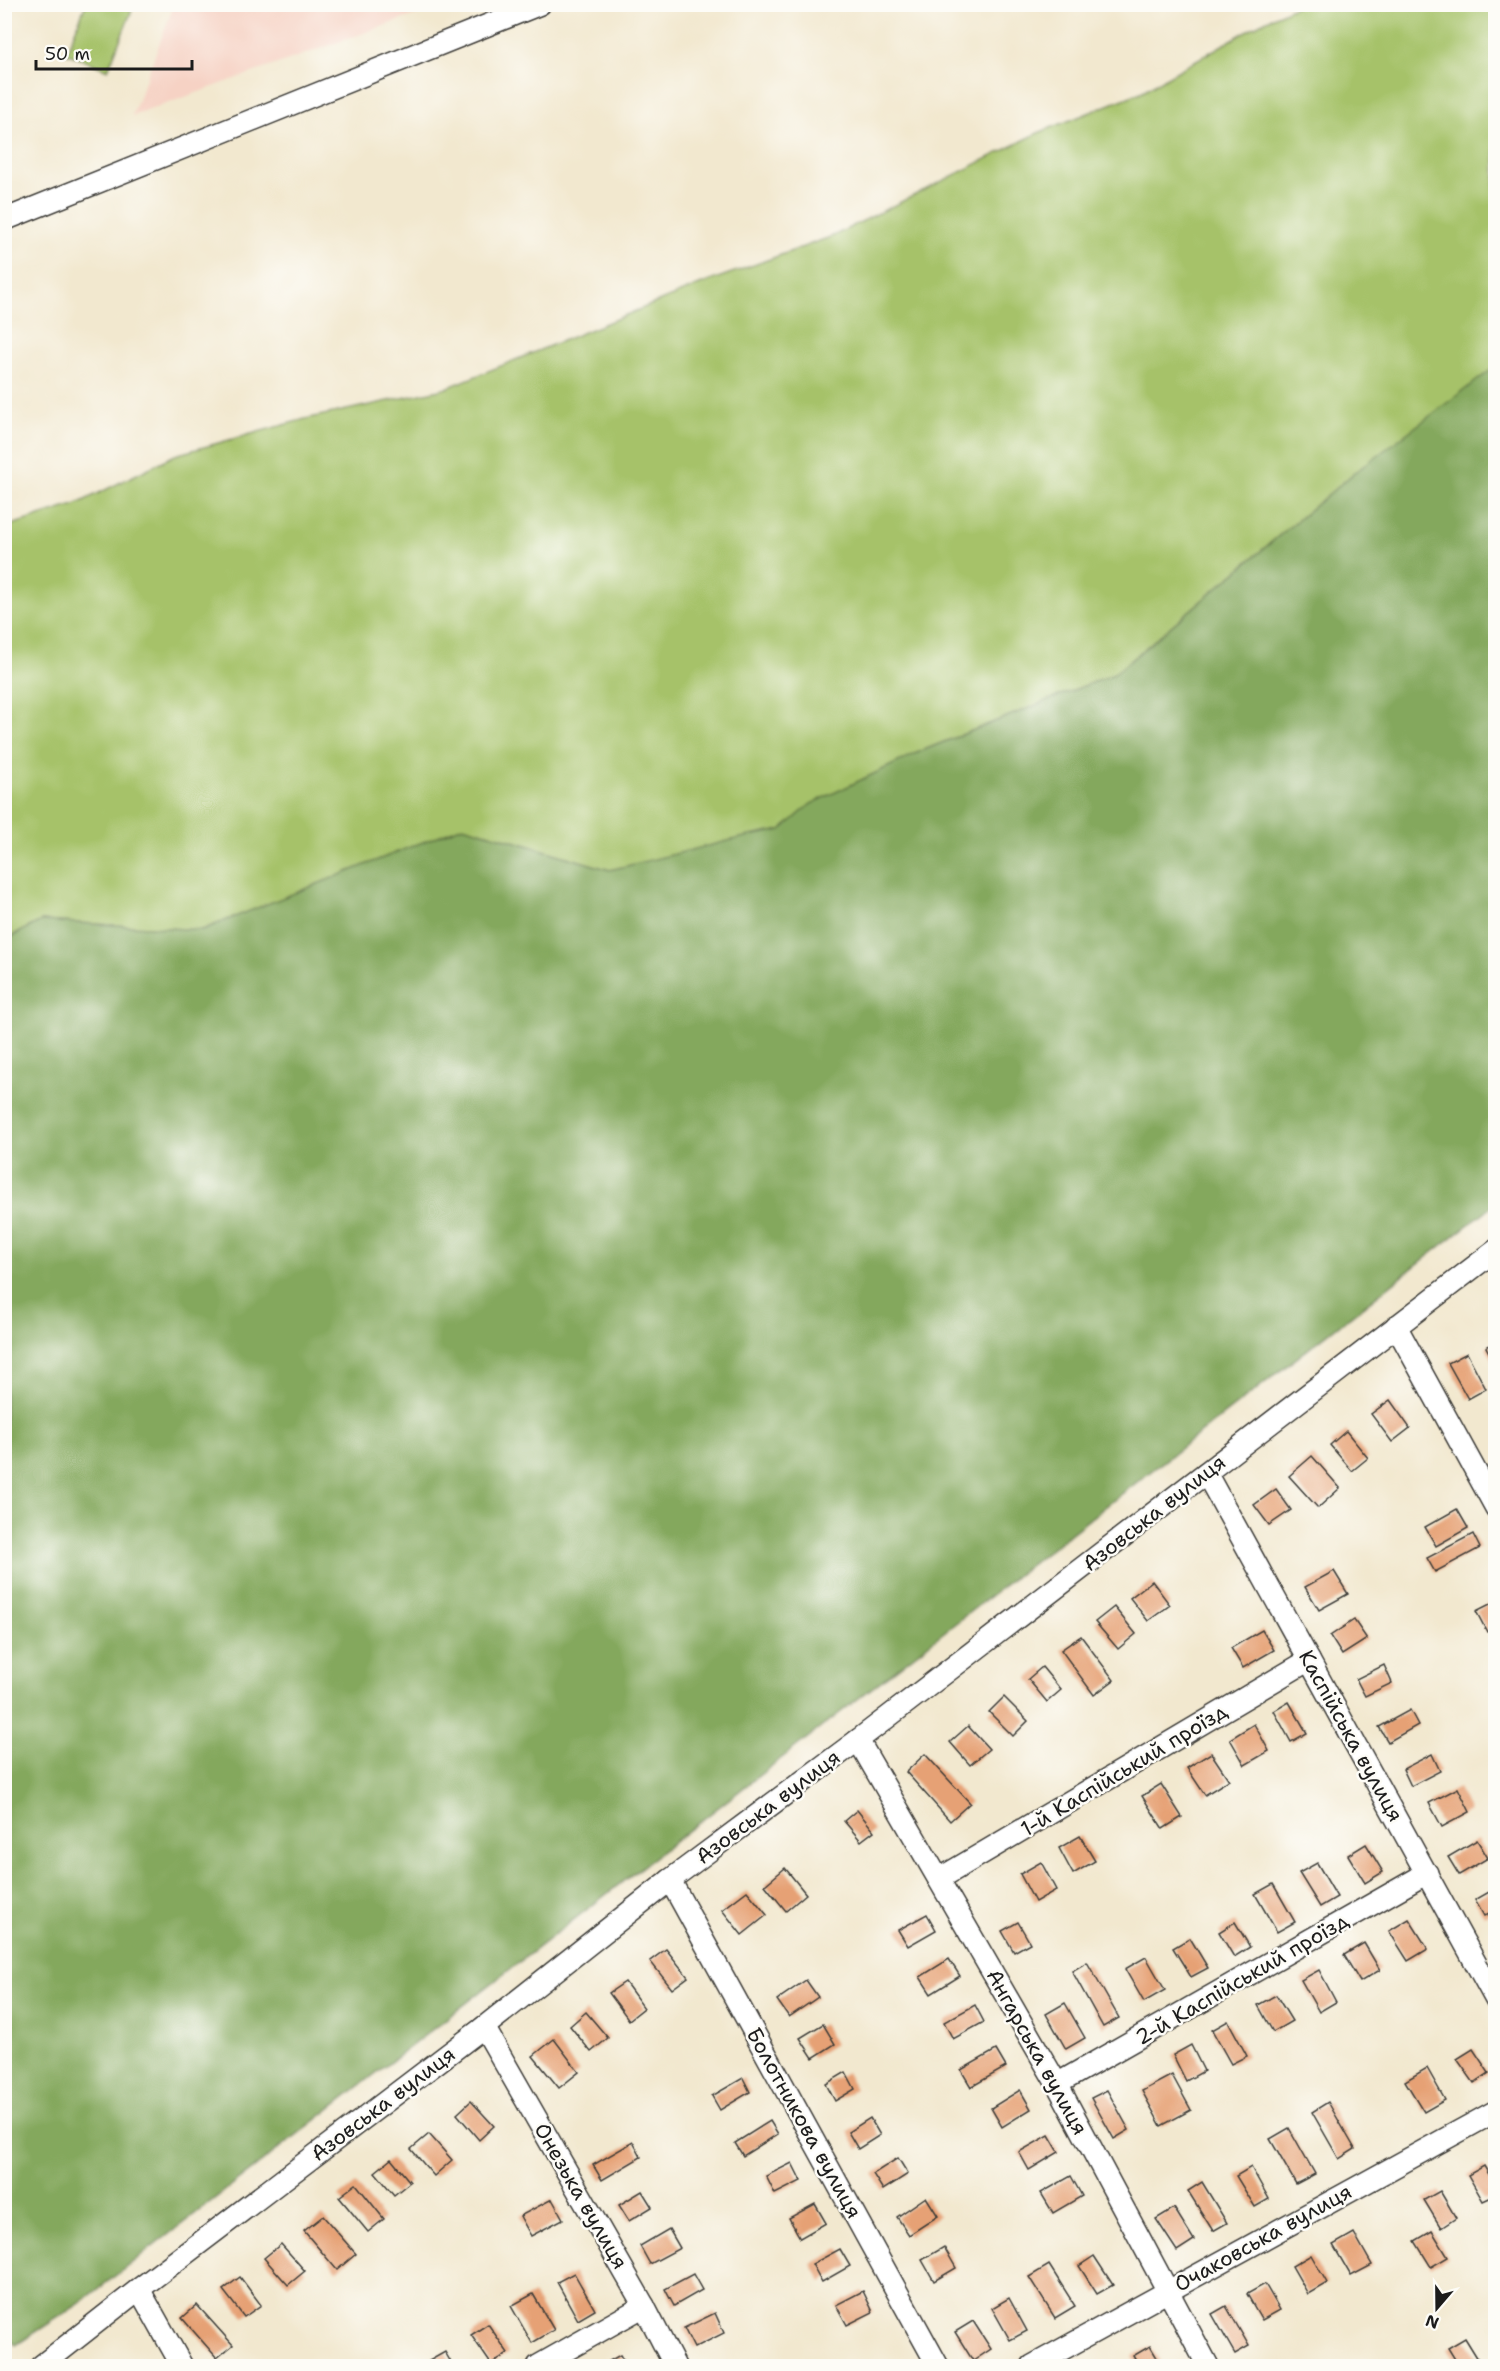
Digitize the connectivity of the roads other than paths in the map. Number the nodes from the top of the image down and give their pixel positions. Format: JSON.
{"nodes":[{"id":1,"x":540,"y":4,"type":"edge"},
{"id":2,"x":4,"y":220,"type":"edge"},
{"id":3,"x":1496,"y":1250,"type":"edge"},
{"id":4,"x":1396,"y":1326,"type":"junction"},
{"id":5,"x":1206,"y":1473,"type":"junction"},
{"id":6,"x":1496,"y":1508,"type":"edge"},
{"id":7,"x":1310,"y":1660,"type":"junction"},
{"id":8,"x":858,"y":1740,"type":"junction"},
{"id":9,"x":1427,"y":1873,"type":"junction"},
{"id":10,"x":939,"y":1879,"type":"junction"},
{"id":11,"x":670,"y":1880,"type":"junction"},
{"id":12,"x":1496,"y":2000,"type":"edge"},
{"id":13,"x":484,"y":2027,"type":"junction"},
{"id":14,"x":1057,"y":2084,"type":"junction"},
{"id":15,"x":1496,"y":2111,"type":"edge"},
{"id":16,"x":139,"y":2289,"type":"junction"},
{"id":17,"x":1166,"y":2291,"type":"junction"},
{"id":18,"x":644,"y":2306,"type":"junction"},
{"id":19,"x":41,"y":2367,"type":"edge"},
{"id":20,"x":182,"y":2367,"type":"edge"},
{"id":21,"x":538,"y":2367,"type":"edge"},
{"id":22,"x":675,"y":2367,"type":"edge"},
{"id":23,"x":938,"y":2367,"type":"edge"},
{"id":24,"x":1032,"y":2367,"type":"edge"},
{"id":25,"x":1208,"y":2367,"type":"edge"}],
"edges":[{"from":1,"to":2,"type":"street"},
{"from":3,"to":4,"type":"street","name":"Азовська вулиця"},
{"from":4,"to":5,"type":"street","name":"Азовська вулиця"},
{"from":4,"to":6,"type":"street"},
{"from":5,"to":7,"type":"street","name":"Каспійська вулиця"},
{"from":5,"to":8,"type":"street","name":"Азовська вулиця"},
{"from":7,"to":9,"type":"street","name":"Каспійська вулиця"},
{"from":7,"to":10,"type":"street","name":"1-й Каспійський проїзд"},
{"from":8,"to":10,"type":"street","name":"Ангарська вулиця"},
{"from":8,"to":11,"type":"street","name":"Азовська вулиця"},
{"from":9,"to":12,"type":"street","name":"Каспійська вулиця"},
{"from":9,"to":14,"type":"street","name":"2-й Каспійський проїзд"},
{"from":10,"to":14,"type":"street","name":"Ангарська вулиця"},
{"from":11,"to":13,"type":"street","name":"Азовська вулиця"},
{"from":11,"to":23,"type":"street","name":"Болотникова вулиця"},
{"from":13,"to":16,"type":"street","name":"Азовська вулиця"},
{"from":13,"to":18,"type":"street","name":"Онезька вулиця"},
{"from":14,"to":17,"type":"street","name":"Ангарська вулиця"},
{"from":15,"to":17,"type":"street","name":"Очаковська вулиця"},
{"from":16,"to":19,"type":"street","name":"Азовська вулиця"},
{"from":16,"to":20,"type":"street"},
{"from":17,"to":24,"type":"street","name":"Очаковська вулиця"},
{"from":17,"to":25,"type":"street","name":"Ангарська вулиця"},
{"from":18,"to":21,"type":"street"},
{"from":18,"to":22,"type":"street","name":"Онезька вулиця"}]}
